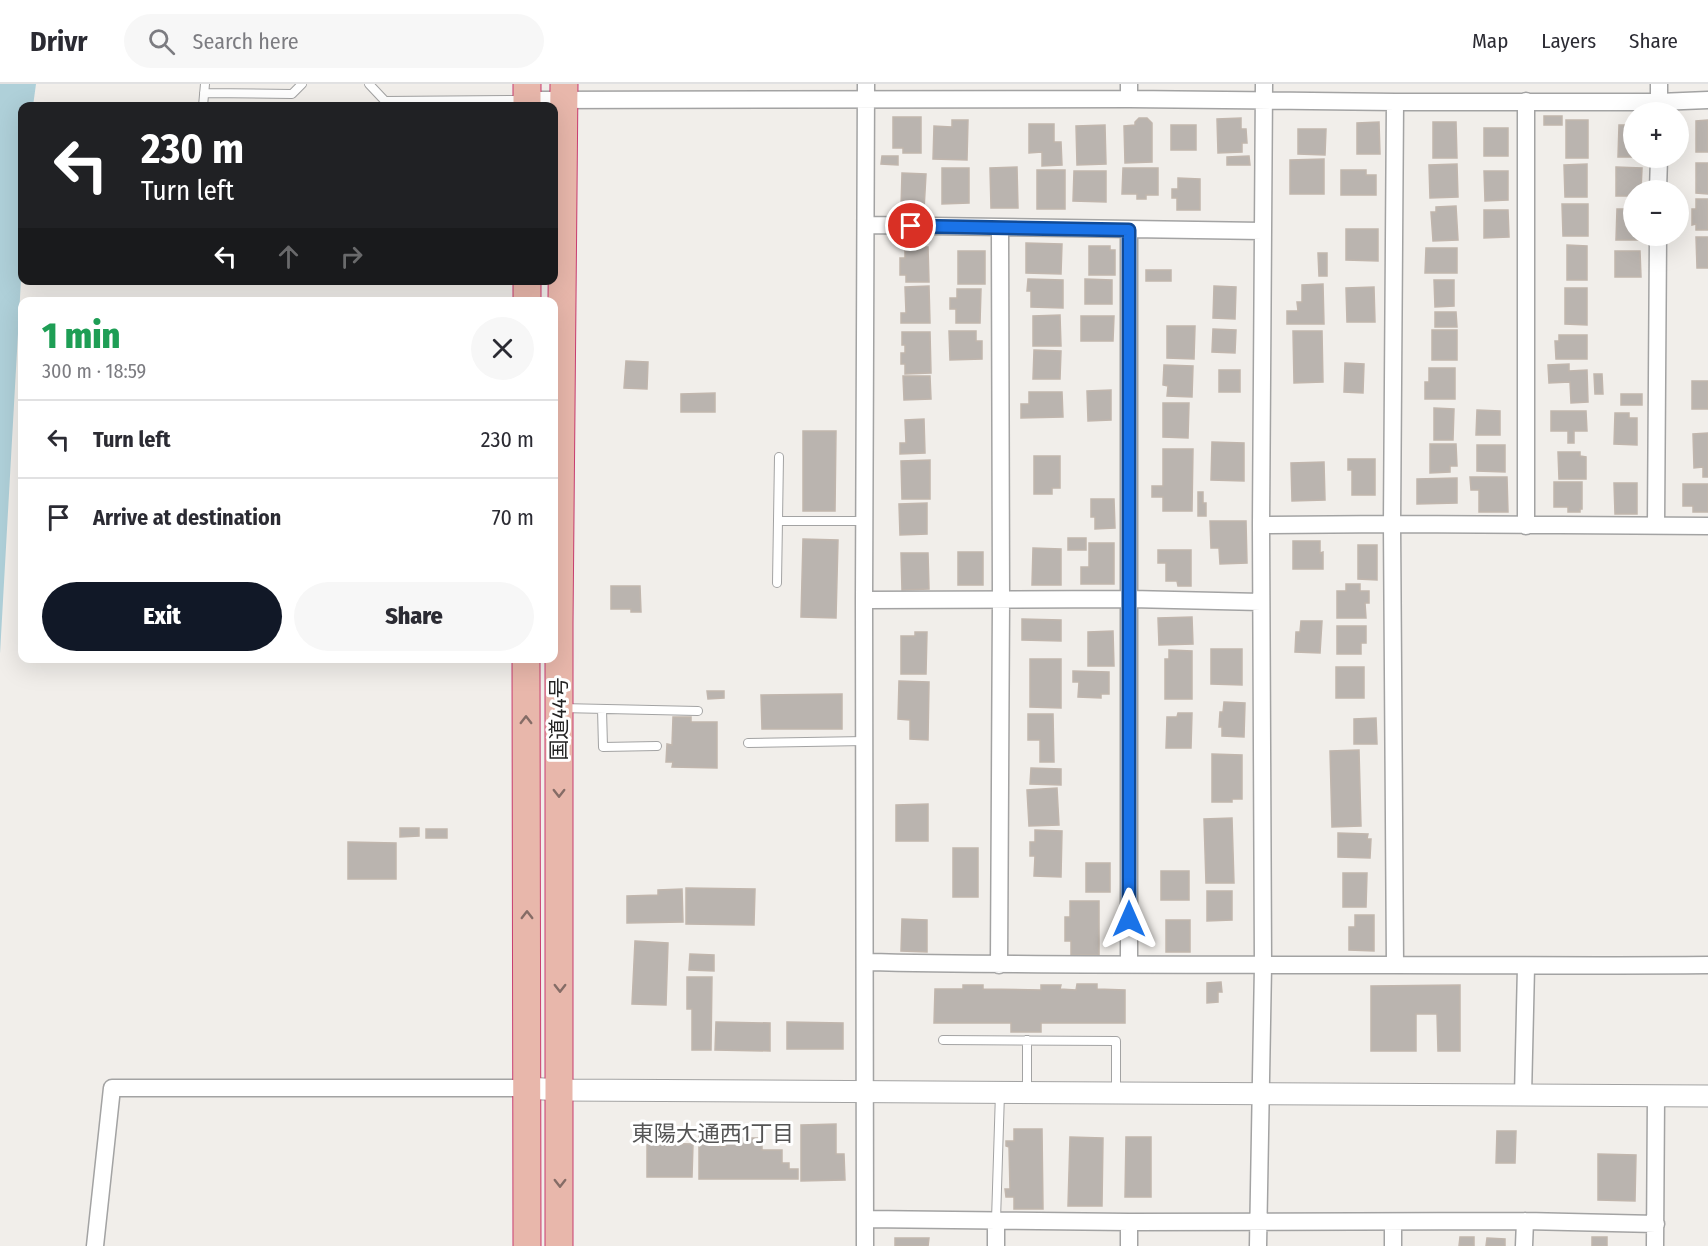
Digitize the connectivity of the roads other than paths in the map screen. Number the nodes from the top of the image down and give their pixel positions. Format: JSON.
{"nodes":[{"id":1,"x":302,"y":84,"type":"edge"},
{"id":2,"x":369,"y":84,"type":"edge"},
{"id":3,"x":1659,"y":84,"type":"edge"},
{"id":4,"x":205,"y":89,"type":"edge"},
{"id":5,"x":564,"y":92,"type":"edge"},
{"id":6,"x":866,"y":92,"type":"edge"},
{"id":7,"x":1129,"y":92,"type":"edge"},
{"id":8,"x":1264,"y":92,"type":"edge"},
{"id":9,"x":527,"y":97,"type":"edge"},
{"id":10,"x":1708,"y":100,"type":"edge"},
{"id":11,"x":1526,"y":101,"type":"junction"},
{"id":12,"x":1395,"y":102,"type":"junction"},
{"id":13,"x":1659,"y":102,"type":"edge"},
{"id":14,"x":1689,"y":103,"type":"edge"},
{"id":15,"x":1623,"y":105,"type":"edge"},
{"id":16,"x":866,"y":225,"type":"junction"},
{"id":17,"x":1000,"y":227,"type":"junction"},
{"id":18,"x":1129,"y":230,"type":"junction"},
{"id":19,"x":1262,"y":231,"type":"junction"},
{"id":20,"x":1658,"y":246,"type":"edge"},
{"id":21,"x":779,"y":457,"type":"dead end"},
{"id":22,"x":778,"y":521,"type":"junction"},
{"id":23,"x":865,"y":521,"type":"junction"},
{"id":24,"x":1392,"y":524,"type":"junction"},
{"id":25,"x":1261,"y":525,"type":"junction"},
{"id":26,"x":1656,"y":525,"type":"junction"},
{"id":27,"x":1708,"y":525,"type":"edge"},
{"id":28,"x":1526,"y":526,"type":"junction"},
{"id":29,"x":777,"y":584,"type":"dead end"},
{"id":30,"x":1131,"y":599,"type":"junction"},
{"id":31,"x":864,"y":600,"type":"junction"},
{"id":32,"x":1001,"y":601,"type":"junction"},
{"id":33,"x":1261,"y":602,"type":"junction"},
{"id":34,"x":526,"y":663,"type":"edge"},
{"id":35,"x":559,"y":708,"type":"junction"},
{"id":36,"x":602,"y":709,"type":"junction"},
{"id":37,"x":699,"y":711,"type":"dead end"},
{"id":38,"x":865,"y":741,"type":"junction"},
{"id":39,"x":748,"y":743,"type":"dead end"},
{"id":40,"x":657,"y":746,"type":"dead end"},
{"id":41,"x":865,"y":962,"type":"junction"},
{"id":42,"x":1129,"y":964,"type":"junction"},
{"id":43,"x":1395,"y":964,"type":"junction"},
{"id":44,"x":999,"y":965,"type":"junction"},
{"id":45,"x":1708,"y":965,"type":"edge"},
{"id":46,"x":1263,"y":966,"type":"junction"},
{"id":47,"x":1526,"y":967,"type":"junction"},
{"id":48,"x":943,"y":1040,"type":"dead end"},
{"id":49,"x":1027,"y":1040,"type":"junction"},
{"id":50,"x":527,"y":1088,"type":"junction"},
{"id":51,"x":560,"y":1090,"type":"junction"},
{"id":52,"x":866,"y":1092,"type":"junction"},
{"id":53,"x":1000,"y":1092,"type":"junction"},
{"id":54,"x":1027,"y":1092,"type":"junction"},
{"id":55,"x":1116,"y":1092,"type":"junction"},
{"id":56,"x":1260,"y":1093,"type":"junction"},
{"id":57,"x":1522,"y":1096,"type":"junction"},
{"id":58,"x":1656,"y":1096,"type":"junction"},
{"id":59,"x":1708,"y":1096,"type":"edge"},
{"id":60,"x":866,"y":1219,"type":"junction"},
{"id":61,"x":996,"y":1220,"type":"junction"},
{"id":62,"x":1525,"y":1221,"type":"junction"},
{"id":63,"x":1129,"y":1222,"type":"junction"},
{"id":64,"x":1258,"y":1222,"type":"junction"},
{"id":65,"x":1393,"y":1222,"type":"junction"},
{"id":66,"x":1656,"y":1224,"type":"junction"},
{"id":67,"x":95,"y":1246,"type":"edge"},
{"id":68,"x":527,"y":1246,"type":"edge"},
{"id":69,"x":560,"y":1246,"type":"edge"},
{"id":70,"x":866,"y":1246,"type":"edge"},
{"id":71,"x":996,"y":1246,"type":"edge"},
{"id":72,"x":1129,"y":1246,"type":"edge"},
{"id":73,"x":1258,"y":1246,"type":"edge"},
{"id":74,"x":1393,"y":1246,"type":"edge"},
{"id":75,"x":1524,"y":1246,"type":"edge"},
{"id":76,"x":1655,"y":1246,"type":"edge"}],
"edges":[{"from":1,"to":4,"type":"lane"},
{"from":2,"to":9,"type":"lane"},
{"from":3,"to":13,"type":"street"},
{"from":5,"to":6,"type":"street"},
{"from":5,"to":9,"type":"street"},
{"from":5,"to":35,"type":"highway","name":"国道44号"},
{"from":6,"to":7,"type":"street"},
{"from":6,"to":16,"type":"street"},
{"from":7,"to":8,"type":"street"},
{"from":8,"to":12,"type":"street"},
{"from":8,"to":19,"type":"street"},
{"from":10,"to":14,"type":"street"},
{"from":11,"to":12,"type":"street"},
{"from":11,"to":15,"type":"street"},
{"from":11,"to":28,"type":"street"},
{"from":12,"to":24,"type":"street"},
{"from":16,"to":17,"type":"street"},
{"from":16,"to":23,"type":"street"},
{"from":17,"to":18,"type":"street"},
{"from":17,"to":32,"type":"street"},
{"from":18,"to":19,"type":"street"},
{"from":18,"to":30,"type":"street"},
{"from":19,"to":25,"type":"street"},
{"from":20,"to":26,"type":"street"},
{"from":21,"to":22,"type":"lane"},
{"from":22,"to":23,"type":"lane"},
{"from":22,"to":29,"type":"lane"},
{"from":23,"to":31,"type":"street"},
{"from":24,"to":25,"type":"street"},
{"from":24,"to":28,"type":"street"},
{"from":24,"to":43,"type":"street"},
{"from":25,"to":33,"type":"street"},
{"from":26,"to":27,"type":"street"},
{"from":26,"to":28,"type":"street"},
{"from":30,"to":32,"type":"street"},
{"from":30,"to":33,"type":"street"},
{"from":30,"to":42,"type":"street"},
{"from":31,"to":32,"type":"street"},
{"from":31,"to":38,"type":"street"},
{"from":32,"to":44,"type":"street"},
{"from":33,"to":46,"type":"street"},
{"from":50,"to":34,"type":"highway","name":"国道44号","one_way":true},
{"from":35,"to":36,"type":"lane"},
{"from":35,"to":51,"type":"highway","name":"国道44号","one_way":true},
{"from":36,"to":37,"type":"lane"},
{"from":36,"to":40,"type":"lane"},
{"from":38,"to":39,"type":"lane"},
{"from":38,"to":41,"type":"street"},
{"from":41,"to":44,"type":"street"},
{"from":41,"to":52,"type":"street"},
{"from":42,"to":44,"type":"street"},
{"from":42,"to":46,"type":"street"},
{"from":43,"to":46,"type":"street"},
{"from":43,"to":47,"type":"street"},
{"from":45,"to":47,"type":"street"},
{"from":46,"to":56,"type":"street"},
{"from":47,"to":57,"type":"street"},
{"from":48,"to":49,"type":"lane"},
{"from":49,"to":54,"type":"lane"},
{"from":49,"to":55,"type":"lane"},
{"from":50,"to":51,"type":"street"},
{"from":50,"to":67,"type":"street"},
{"from":50,"to":68,"type":"highway","name":"国道44号"},
{"from":51,"to":52,"type":"street"},
{"from":51,"to":69,"type":"highway","name":"国道44号","one_way":true},
{"from":52,"to":53,"type":"street"},
{"from":52,"to":60,"type":"street"},
{"from":53,"to":54,"type":"street"},
{"from":53,"to":61,"type":"lane"},
{"from":54,"to":55,"type":"street"},
{"from":55,"to":56,"type":"street"},
{"from":56,"to":57,"type":"street"},
{"from":56,"to":64,"type":"street"},
{"from":57,"to":58,"type":"street"},
{"from":58,"to":59,"type":"street"},
{"from":58,"to":66,"type":"street"},
{"from":60,"to":61,"type":"street"},
{"from":60,"to":70,"type":"street"},
{"from":61,"to":63,"type":"street"},
{"from":61,"to":71,"type":"street"},
{"from":62,"to":65,"type":"street"},
{"from":62,"to":66,"type":"street"},
{"from":62,"to":75,"type":"street"},
{"from":63,"to":64,"type":"street"},
{"from":63,"to":72,"type":"street"},
{"from":64,"to":65,"type":"street"},
{"from":64,"to":73,"type":"street"},
{"from":65,"to":74,"type":"street"},
{"from":66,"to":76,"type":"street"}]}
